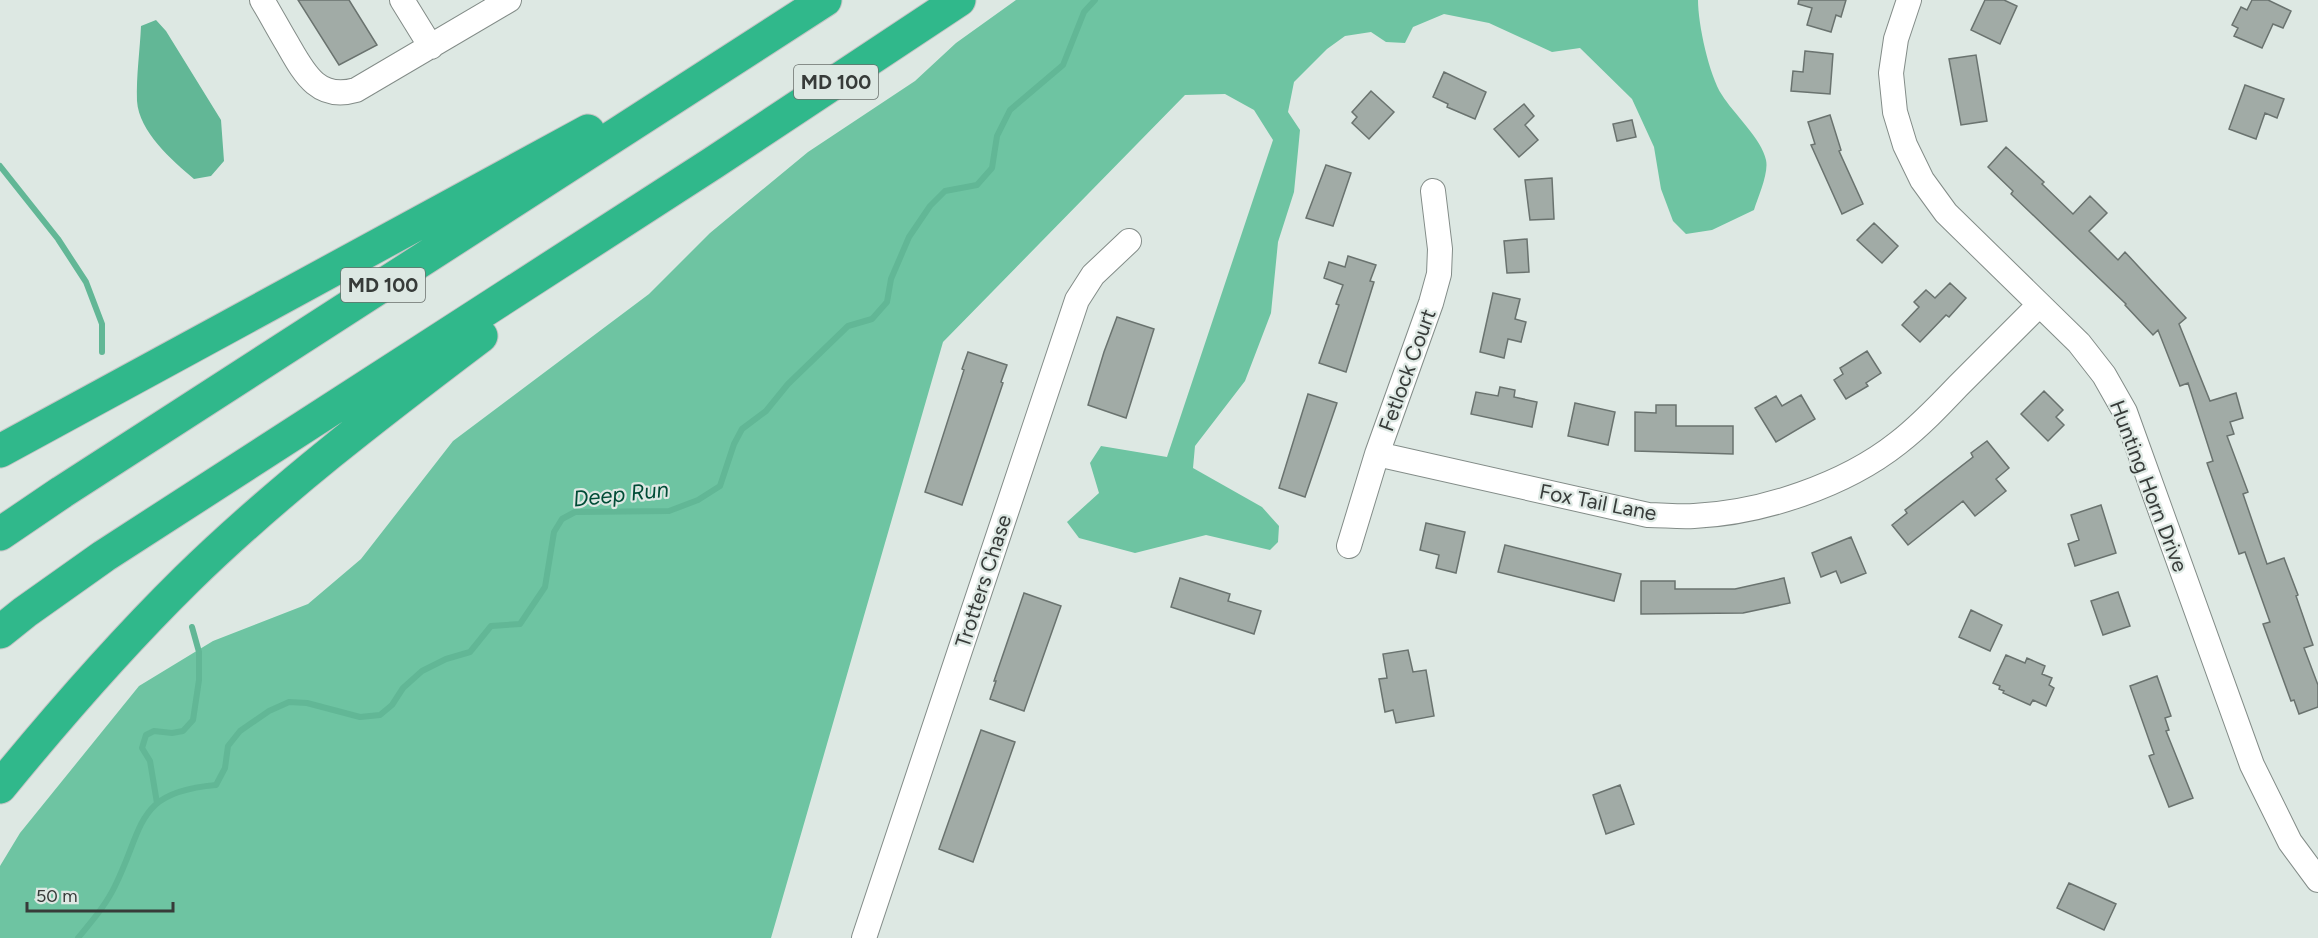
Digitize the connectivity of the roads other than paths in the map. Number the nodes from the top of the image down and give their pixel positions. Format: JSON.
{"nodes":[{"id":1,"x":262,"y":0,"type":"edge"},
{"id":2,"x":402,"y":0,"type":"edge"},
{"id":3,"x":509,"y":0,"type":"edge"},
{"id":4,"x":825,"y":0,"type":"edge"},
{"id":5,"x":959,"y":0,"type":"edge"},
{"id":6,"x":1910,"y":0,"type":"edge"},
{"id":7,"x":768,"y":38,"type":"junction"},
{"id":8,"x":431,"y":47,"type":"junction"},
{"id":9,"x":713,"y":163,"type":"junction"},
{"id":10,"x":1433,"y":191,"type":"dead end"},
{"id":11,"x":1129,"y":241,"type":"dead end"},
{"id":12,"x":2039,"y":305,"type":"junction"},
{"id":13,"x":0,"y":451,"type":"edge"},
{"id":14,"x":1377,"y":454,"type":"junction"},
{"id":15,"x":0,"y":534,"type":"edge"},
{"id":16,"x":1349,"y":546,"type":"dead end"},
{"id":17,"x":0,"y":633,"type":"edge"},
{"id":18,"x":0,"y":787,"type":"edge"},
{"id":19,"x":2318,"y":880,"type":"edge"},
{"id":20,"x":864,"y":938,"type":"edge"}],
"edges":[{"from":1,"to":8,"type":"street"},
{"from":2,"to":8,"type":"street"},
{"from":3,"to":8,"type":"street"},
{"from":4,"to":7,"type":"highway","number":"MD 100"},
{"from":5,"to":9,"type":"highway","number":"MD 100"},
{"from":6,"to":12,"type":"street","name":"Hunting Horn Drive"},
{"from":7,"to":13,"type":"highway"},
{"from":7,"to":15,"type":"highway","number":"MD 100"},
{"from":9,"to":17,"type":"highway","number":"MD 100"},
{"from":9,"to":18,"type":"highway"},
{"from":10,"to":14,"type":"street","name":"Fetlock Court"},
{"from":11,"to":20,"type":"street","name":"Trotters Chase"},
{"from":12,"to":14,"type":"street","name":"Fox Tail Lane"},
{"from":12,"to":19,"type":"street","name":"Hunting Horn Drive"},
{"from":14,"to":16,"type":"street","name":"Fetlock Court"}]}
